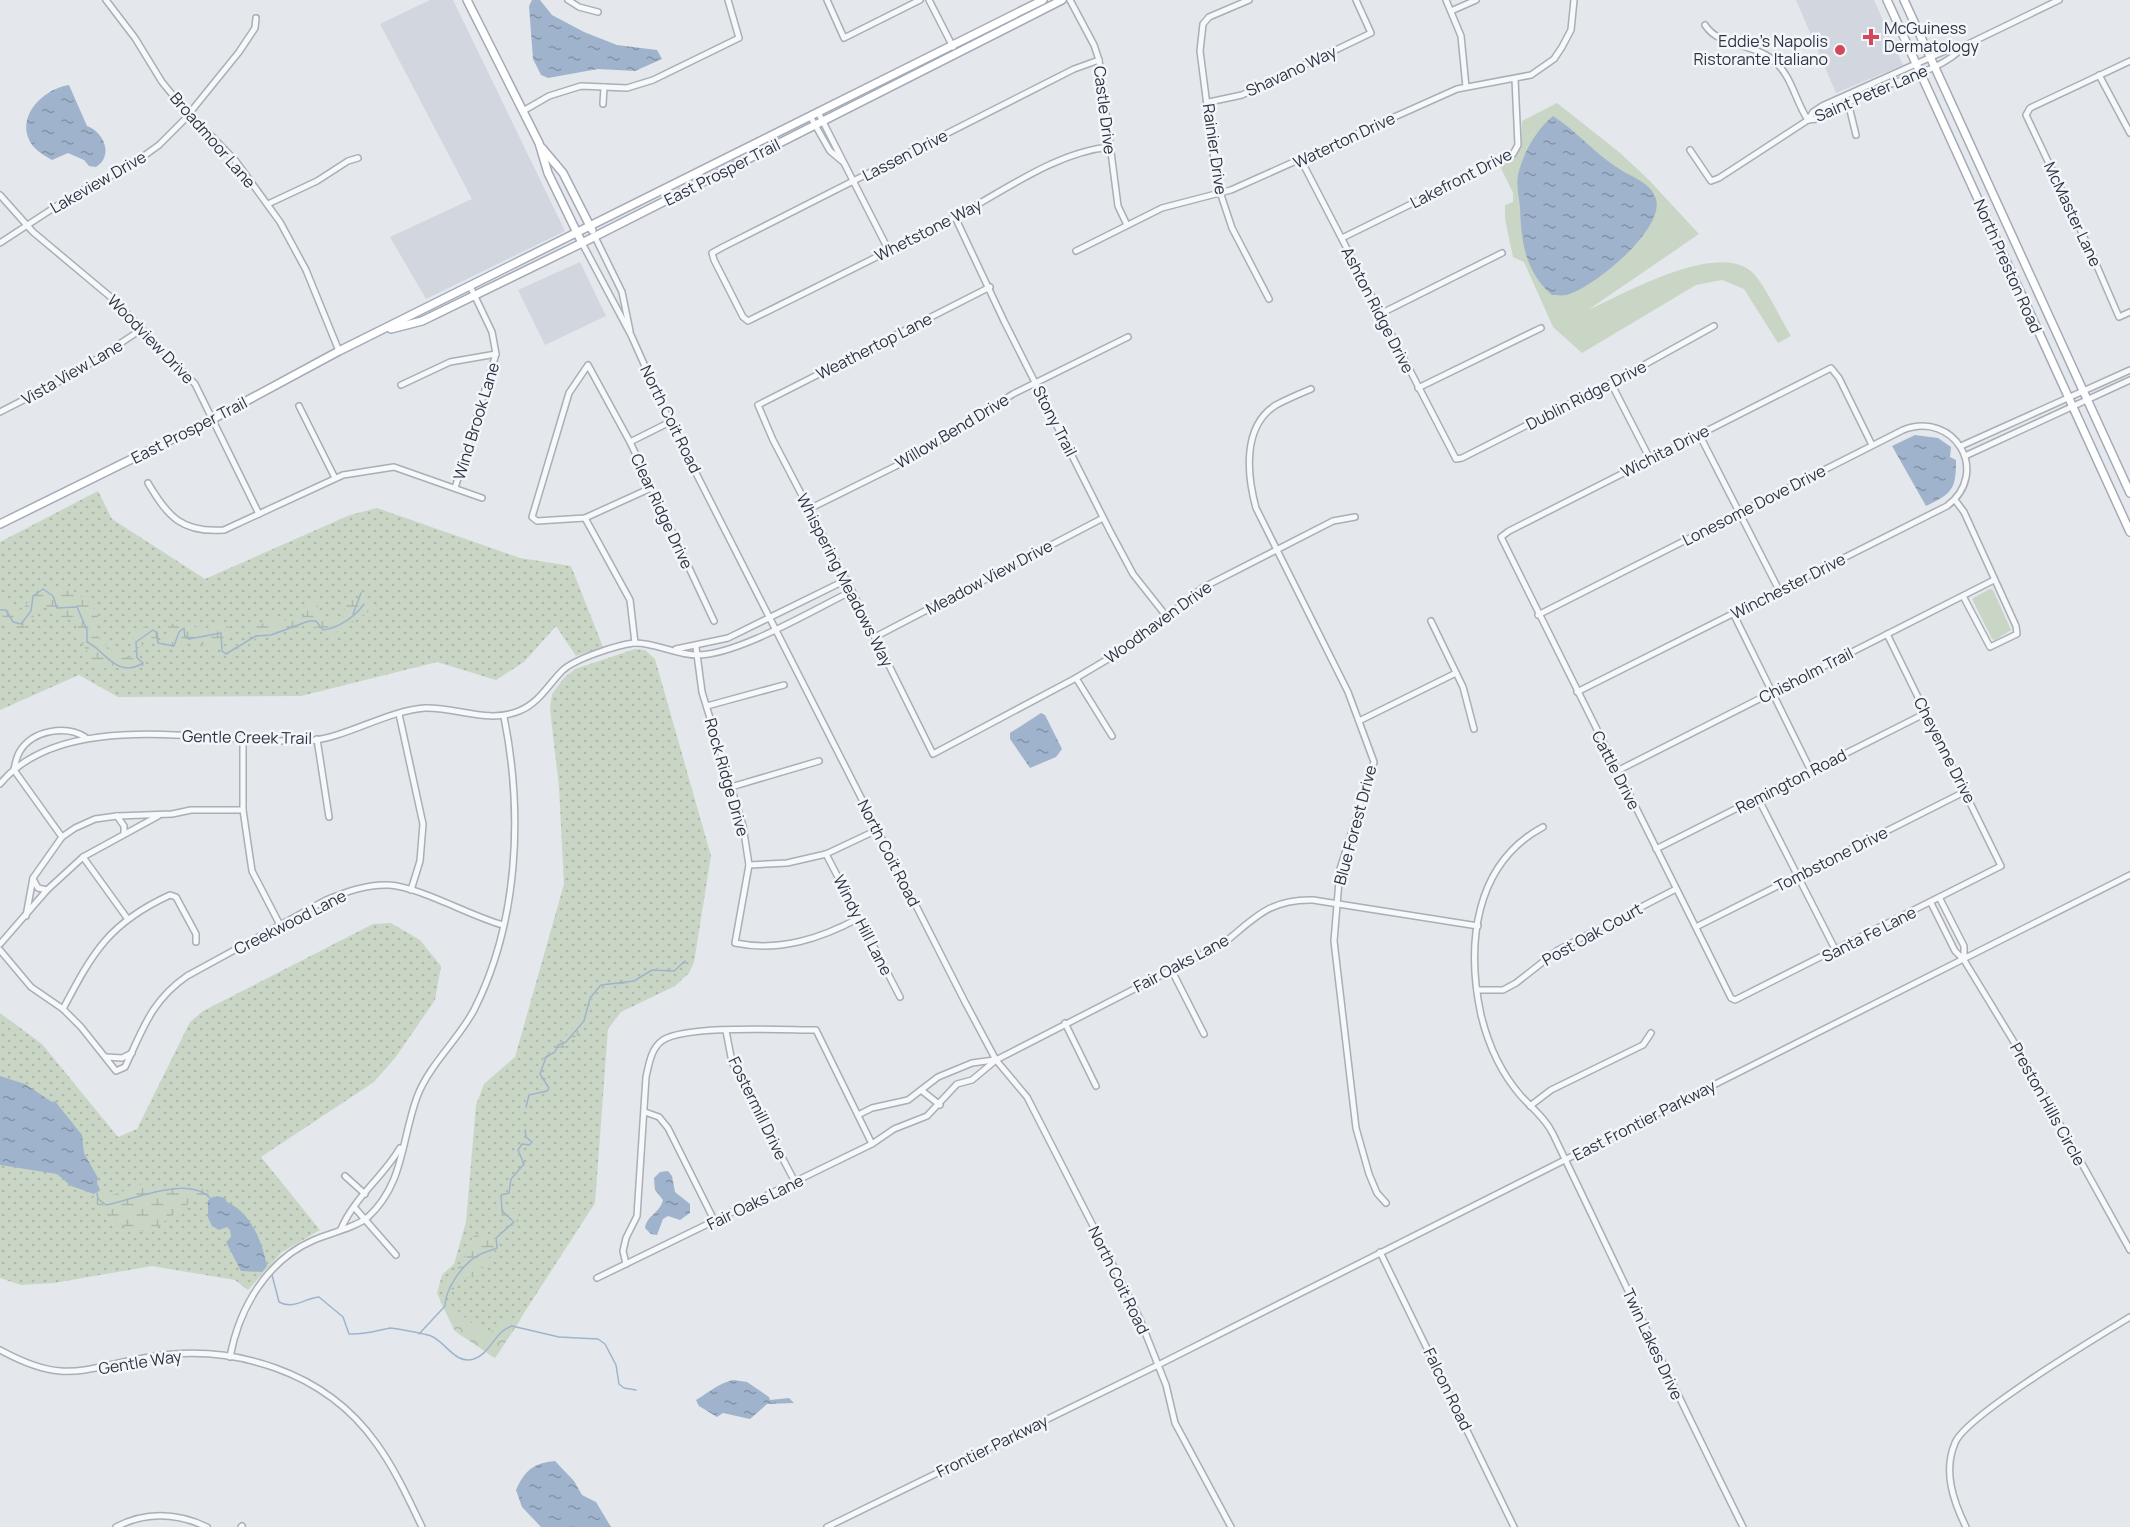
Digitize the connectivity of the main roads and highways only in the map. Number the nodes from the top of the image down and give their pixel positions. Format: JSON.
{"nodes":[{"id":1,"x":1043,"y":0,"type":"edge"},
{"id":2,"x":1062,"y":0,"type":"edge"},
{"id":3,"x":1887,"y":0,"type":"edge"},
{"id":4,"x":1904,"y":0,"type":"edge"},
{"id":5,"x":470,"y":1,"type":"edge"},
{"id":6,"x":539,"y":143,"type":"junction"},
{"id":7,"x":590,"y":226,"type":"junction"},
{"id":8,"x":577,"y":233,"type":"junction"},
{"id":9,"x":595,"y":237,"type":"junction"},
{"id":10,"x":582,"y":243,"type":"junction"},
{"id":11,"x":376,"y":333,"type":"junction"},
{"id":12,"x":2130,"y":493,"type":"edge"},
{"id":13,"x":0,"y":524,"type":"edge"},
{"id":14,"x":2130,"y":532,"type":"edge"}],
"edges":[{"from":1,"to":7,"type":"main road","name":"East Prosper Trail"},
{"from":2,"to":9,"type":"main road","name":"East Prosper Trail"},
{"from":3,"to":14,"type":"main road","name":"North Preston Road"},
{"from":4,"to":12,"type":"main road","name":"North Preston Road"},
{"from":5,"to":6,"type":"main road","name":"North Coit Road"},
{"from":6,"to":7,"type":"main road","name":"North Coit Road"},
{"from":6,"to":8,"type":"main road","name":"North Coit Road"},
{"from":7,"to":8,"type":"main road","name":"East Prosper Trail"},
{"from":7,"to":9,"type":"main road","name":"North Coit Road"},
{"from":8,"to":10,"type":"main road","name":"North Coit Road"},
{"from":8,"to":11,"type":"main road","name":"East Prosper Trail"},
{"from":9,"to":10,"type":"main road","name":"East Prosper Trail"},
{"from":10,"to":11,"type":"main road","name":"East Prosper Trail"},
{"from":11,"to":13,"type":"main road","name":"East Prosper Trail"}]}
